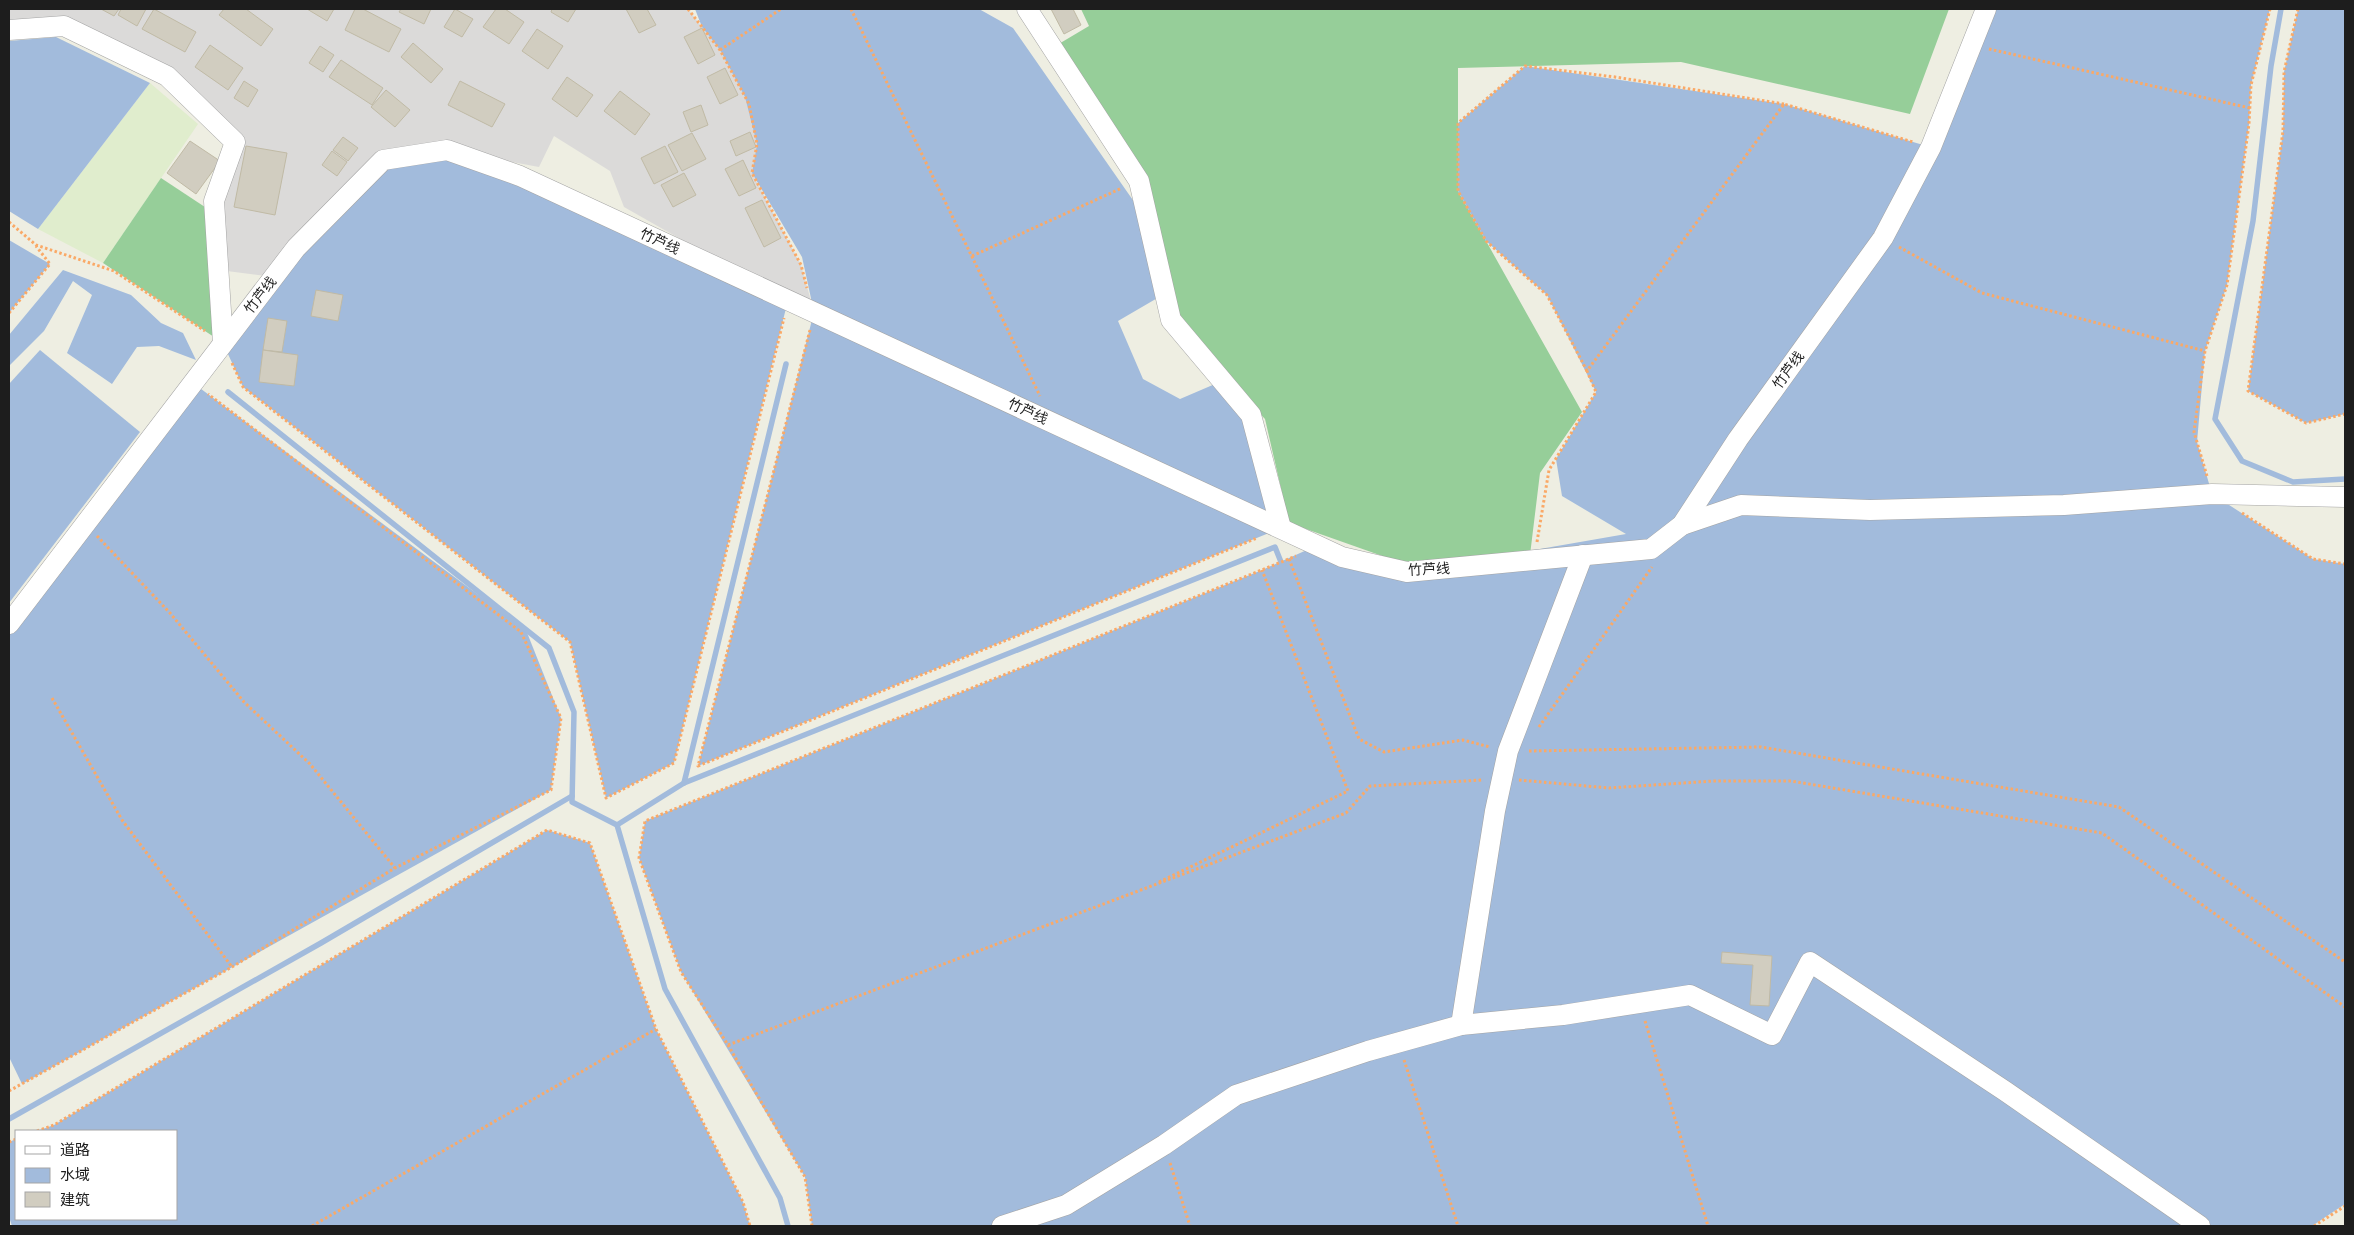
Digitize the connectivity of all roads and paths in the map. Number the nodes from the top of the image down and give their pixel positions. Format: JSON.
{"nodes":[{"id":1,"x":688,"y":9,"type":"edge"},
{"id":2,"x":781,"y":9,"type":"edge"},
{"id":3,"x":851,"y":9,"type":"edge"},
{"id":4,"x":1027,"y":9,"type":"edge"},
{"id":5,"x":1986,"y":9,"type":"edge"},
{"id":6,"x":2270,"y":9,"type":"edge"},
{"id":7,"x":2298,"y":9,"type":"edge"},
{"id":8,"x":9,"y":30,"type":"edge"},
{"id":9,"x":1971,"y":45,"type":"junction"},
{"id":10,"x":720,"y":50,"type":"junction"},
{"id":11,"x":1784,"y":104,"type":"junction"},
{"id":12,"x":2250,"y":108,"type":"junction"},
{"id":13,"x":1930,"y":147,"type":"junction"},
{"id":14,"x":1139,"y":180,"type":"junction"},
{"id":15,"x":9,"y":222,"type":"edge"},
{"id":16,"x":1883,"y":238,"type":"junction"},
{"id":17,"x":36,"y":245,"type":"junction"},
{"id":18,"x":972,"y":256,"type":"junction"},
{"id":19,"x":788,"y":300,"type":"junction"},
{"id":20,"x":814,"y":312,"type":"junction"},
{"id":21,"x":9,"y":313,"type":"edge"},
{"id":22,"x":223,"y":343,"type":"junction"},
{"id":23,"x":2205,"y":351,"type":"junction"},
{"id":24,"x":1587,"y":371,"type":"junction"},
{"id":25,"x":193,"y":383,"type":"junction"},
{"id":26,"x":1041,"y":397,"type":"dead end"},
{"id":27,"x":2345,"y":414,"type":"edge"},
{"id":28,"x":2212,"y":494,"type":"junction"},
{"id":29,"x":2345,"y":496,"type":"edge"},
{"id":30,"x":2236,"y":509,"type":"dead end"},
{"id":31,"x":85,"y":524,"type":"junction"},
{"id":32,"x":1682,"y":525,"type":"junction"},
{"id":33,"x":1281,"y":528,"type":"junction"},
{"id":34,"x":1583,"y":555,"type":"junction"},
{"id":35,"x":1534,"y":560,"type":"junction"},
{"id":36,"x":2345,"y":564,"type":"edge"},
{"id":37,"x":1654,"y":565,"type":"dead end"},
{"id":38,"x":1262,"y":570,"type":"junction"},
{"id":39,"x":9,"y":624,"type":"edge"},
{"id":40,"x":52,"y":698,"type":"dead end"},
{"id":41,"x":1534,"y":734,"type":"dead end"},
{"id":42,"x":1505,"y":764,"type":"junction"},
{"id":43,"x":395,"y":868,"type":"junction"},
{"id":44,"x":1140,"y":891,"type":"junction"},
{"id":45,"x":2345,"y":962,"type":"edge"},
{"id":46,"x":232,"y":968,"type":"junction"},
{"id":47,"x":1640,"y":1003,"type":"junction"},
{"id":48,"x":2345,"y":1008,"type":"edge"},
{"id":49,"x":1461,"y":1025,"type":"junction"},
{"id":50,"x":656,"y":1029,"type":"junction"},
{"id":51,"x":1399,"y":1042,"type":"junction"},
{"id":52,"x":728,"y":1046,"type":"junction"},
{"id":53,"x":9,"y":1091,"type":"edge"},
{"id":54,"x":39,"y":1130,"type":"edge"},
{"id":55,"x":1164,"y":1145,"type":"junction"},
{"id":56,"x":2345,"y":1206,"type":"edge"},
{"id":57,"x":312,"y":1226,"type":"edge"},
{"id":58,"x":750,"y":1226,"type":"edge"},
{"id":59,"x":812,"y":1226,"type":"edge"},
{"id":60,"x":1002,"y":1226,"type":"edge"},
{"id":61,"x":1190,"y":1226,"type":"edge"},
{"id":62,"x":1458,"y":1226,"type":"edge"},
{"id":63,"x":1708,"y":1226,"type":"edge"},
{"id":64,"x":2200,"y":1226,"type":"edge"},
{"id":65,"x":2314,"y":1226,"type":"edge"}],
"edges":[{"from":1,"to":10,"type":"path"},
{"from":2,"to":10,"type":"path"},
{"from":3,"to":18,"type":"path"},
{"from":4,"to":14,"type":"street"},
{"from":5,"to":9,"type":"street","name":"竹芦线"},
{"from":6,"to":12,"type":"path"},
{"from":7,"to":27,"type":"path"},
{"from":8,"to":22,"type":"street"},
{"from":9,"to":12,"type":"path"},
{"from":9,"to":13,"type":"street","name":"竹芦线"},
{"from":10,"to":20,"type":"path"},
{"from":11,"to":13,"type":"path"},
{"from":11,"to":24,"type":"path"},
{"from":11,"to":24,"type":"path"},
{"from":12,"to":23,"type":"path"},
{"from":13,"to":16,"type":"street","name":"竹芦线"},
{"from":14,"to":18,"type":"path"},
{"from":14,"to":33,"type":"street"},
{"from":15,"to":17,"type":"path"},
{"from":16,"to":23,"type":"path"},
{"from":16,"to":32,"type":"street","name":"竹芦线"},
{"from":17,"to":21,"type":"path"},
{"from":17,"to":22,"type":"path"},
{"from":18,"to":26,"type":"path"},
{"from":19,"to":20,"type":"street","name":"竹芦线"},
{"from":19,"to":22,"type":"street","name":"竹芦线"},
{"from":19,"to":22,"type":"path"},
{"from":20,"to":33,"type":"street","name":"竹芦线"},
{"from":20,"to":33,"type":"path"},
{"from":22,"to":25,"type":"street","name":"竹芦线"},
{"from":23,"to":28,"type":"path"},
{"from":24,"to":35,"type":"path"},
{"from":25,"to":31,"type":"street","name":"竹芦线"},
{"from":25,"to":43,"type":"path"},
{"from":28,"to":29,"type":"street"},
{"from":28,"to":32,"type":"street"},
{"from":30,"to":36,"type":"path"},
{"from":31,"to":39,"type":"street","name":"竹芦线"},
{"from":31,"to":43,"type":"path"},
{"from":32,"to":34,"type":"street","name":"竹芦线"},
{"from":33,"to":35,"type":"street","name":"竹芦线"},
{"from":34,"to":35,"type":"street","name":"竹芦线"},
{"from":34,"to":42,"type":"street"},
{"from":37,"to":41,"type":"path"},
{"from":38,"to":42,"type":"path"},
{"from":38,"to":44,"type":"path"},
{"from":38,"to":52,"type":"path"},
{"from":40,"to":46,"type":"path"},
{"from":42,"to":44,"type":"path"},
{"from":42,"to":45,"type":"path"},
{"from":42,"to":48,"type":"path"},
{"from":42,"to":49,"type":"street"},
{"from":43,"to":46,"type":"path"},
{"from":44,"to":52,"type":"path"},
{"from":46,"to":53,"type":"path"},
{"from":47,"to":49,"type":"street"},
{"from":47,"to":63,"type":"path"},
{"from":47,"to":64,"type":"street"},
{"from":49,"to":51,"type":"street"},
{"from":50,"to":54,"type":"path"},
{"from":50,"to":57,"type":"path"},
{"from":50,"to":58,"type":"path"},
{"from":51,"to":55,"type":"street"},
{"from":51,"to":62,"type":"path"},
{"from":52,"to":59,"type":"path"},
{"from":55,"to":60,"type":"street"},
{"from":55,"to":61,"type":"path"},
{"from":56,"to":65,"type":"path"}]}
